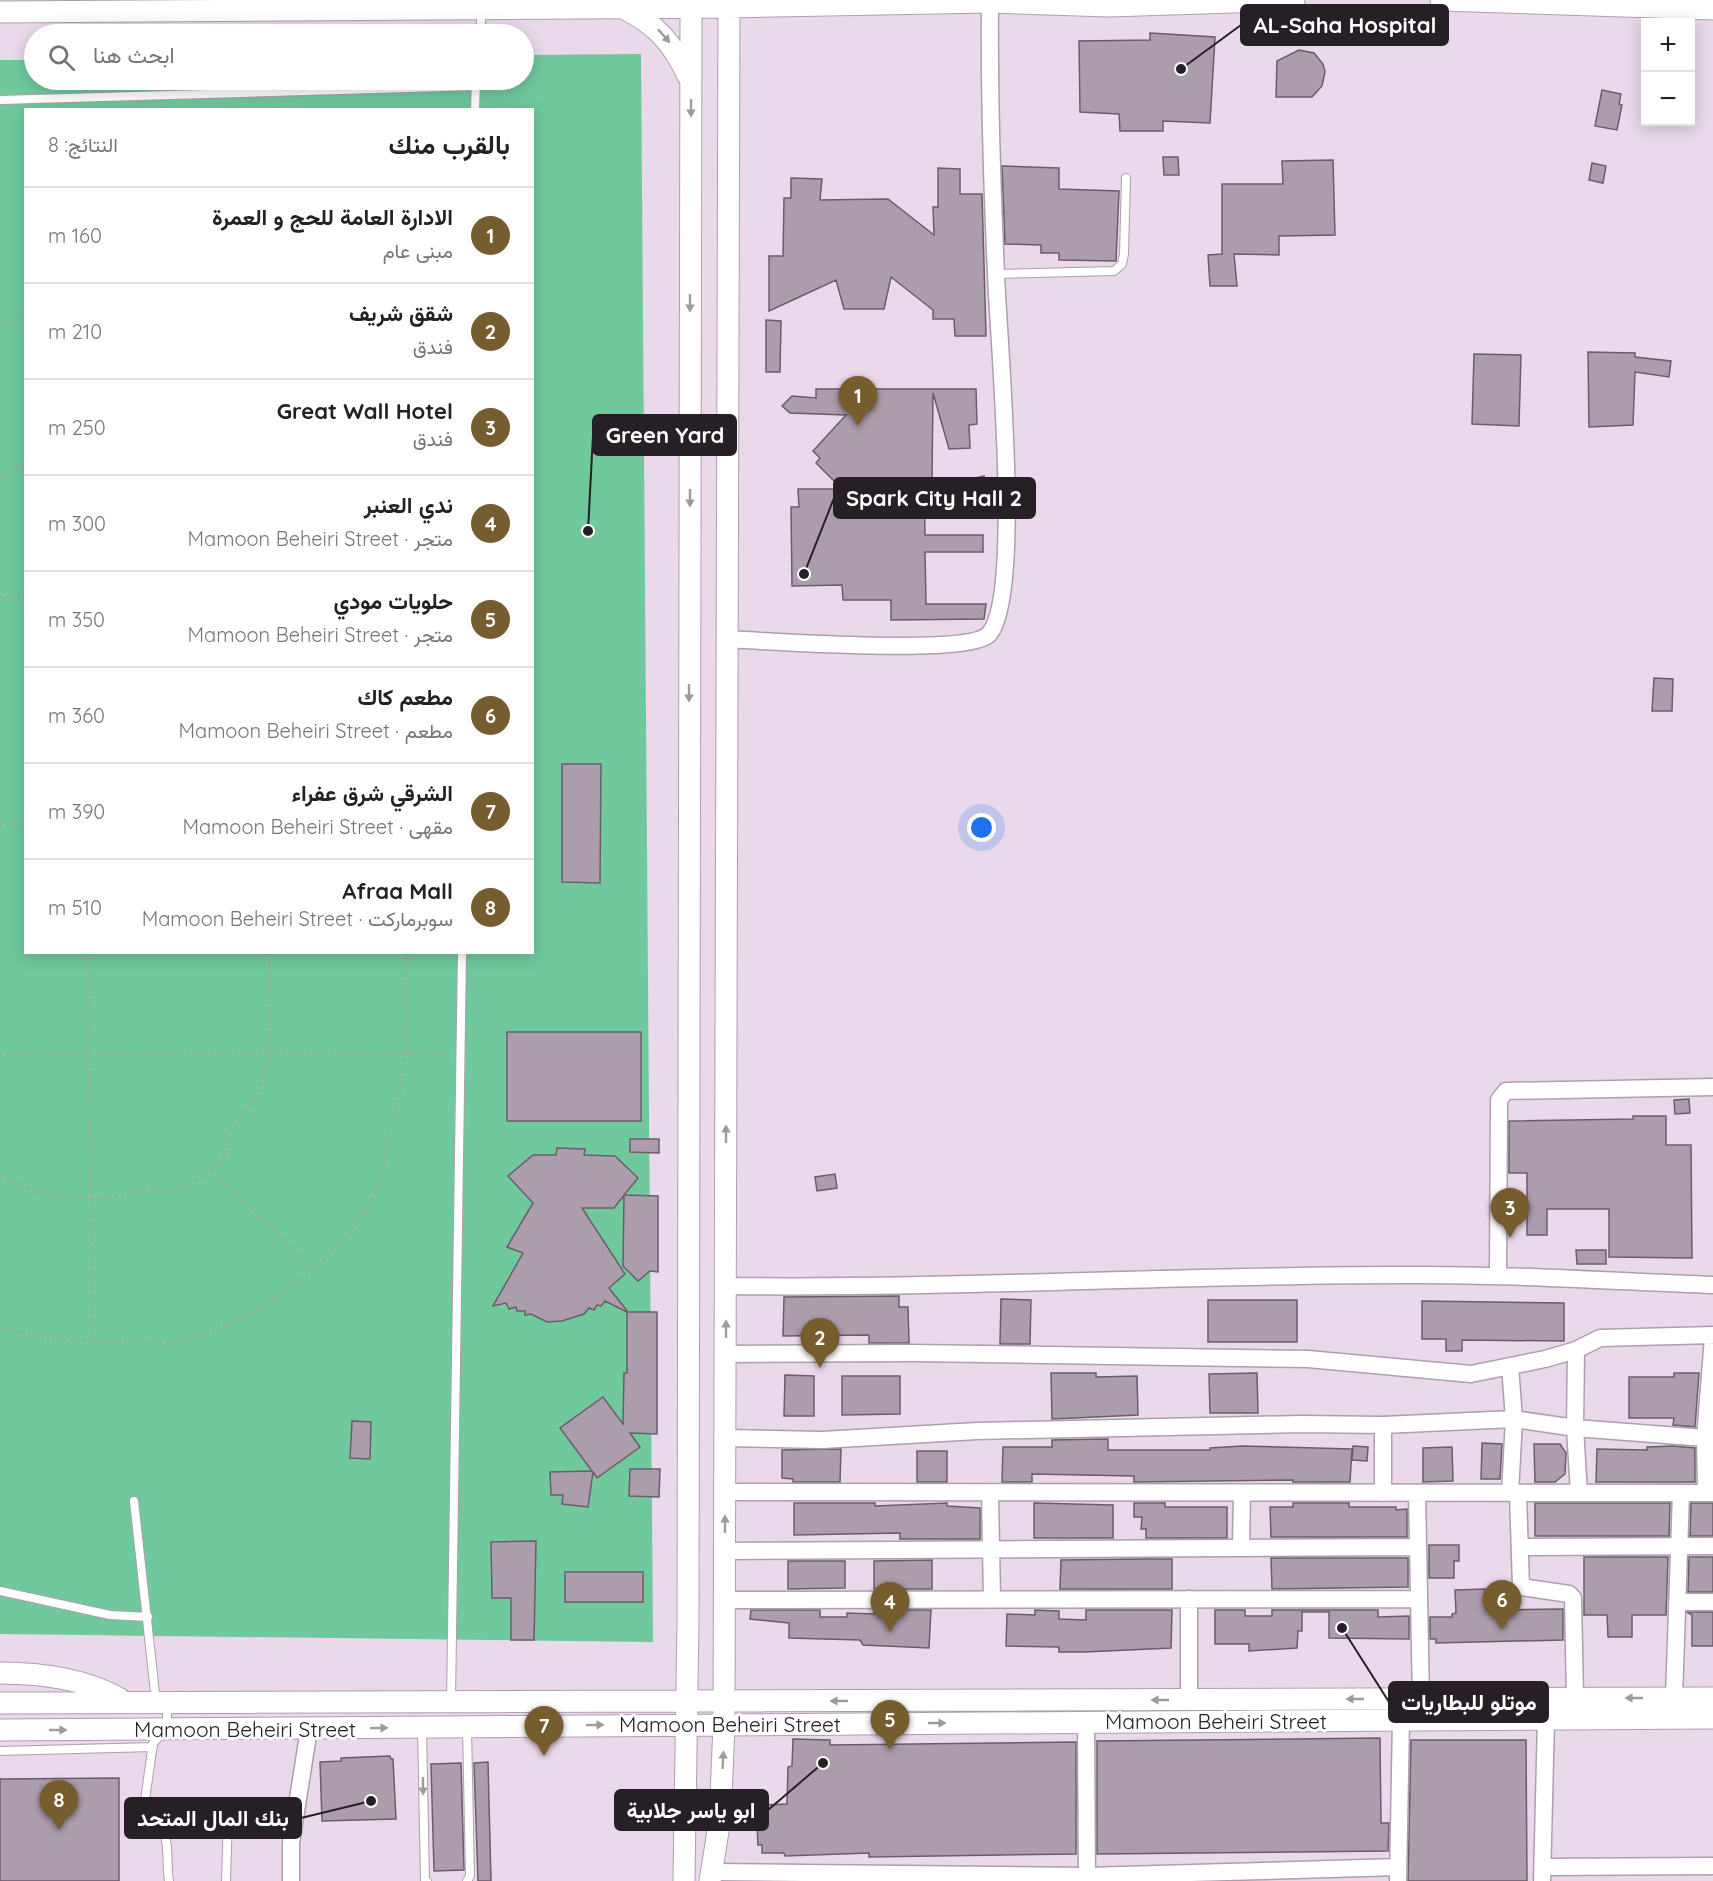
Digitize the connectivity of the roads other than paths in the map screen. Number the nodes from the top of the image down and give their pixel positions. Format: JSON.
{"nodes":[{"id":1,"x":1294,"y":0,"type":"edge"},
{"id":2,"x":1441,"y":0,"type":"edge"},
{"id":3,"x":990,"y":2,"type":"junction"},
{"id":4,"x":691,"y":4,"type":"edge"},
{"id":5,"x":729,"y":4,"type":"edge"},
{"id":6,"x":622,"y":8,"type":"junction"},
{"id":7,"x":482,"y":9,"type":"junction"},
{"id":8,"x":1713,"y":9,"type":"edge"},
{"id":9,"x":0,"y":12,"type":"edge"},
{"id":10,"x":481,"y":24,"type":"edge"},
{"id":11,"x":691,"y":81,"type":"junction"},
{"id":12,"x":264,"y":90,"type":"edge"},
{"id":13,"x":475,"y":90,"type":"edge"},
{"id":14,"x":0,"y":100,"type":"edge"},
{"id":15,"x":475,"y":108,"type":"edge"},
{"id":16,"x":1126,"y":178,"type":"dead end"},
{"id":17,"x":996,"y":274,"type":"junction"},
{"id":18,"x":728,"y":639,"type":"junction"},
{"id":19,"x":462,"y":954,"type":"edge"},
{"id":20,"x":1713,"y":1087,"type":"edge"},
{"id":21,"x":1498,"y":1275,"type":"junction"},
{"id":22,"x":1713,"y":1285,"type":"edge"},
{"id":23,"x":726,"y":1286,"type":"junction"},
{"id":24,"x":1713,"y":1336,"type":"edge"},
{"id":25,"x":1576,"y":1350,"type":"junction"},
{"id":26,"x":726,"y":1354,"type":"junction"},
{"id":27,"x":1510,"y":1366,"type":"junction"},
{"id":28,"x":1514,"y":1419,"type":"junction"},
{"id":29,"x":1383,"y":1425,"type":"junction"},
{"id":30,"x":1575,"y":1428,"type":"junction"},
{"id":31,"x":725,"y":1438,"type":"junction"},
{"id":32,"x":1705,"y":1438,"type":"junction"},
{"id":33,"x":725,"y":1492,"type":"junction"},
{"id":34,"x":990,"y":1493,"type":"junction"},
{"id":35,"x":1242,"y":1493,"type":"junction"},
{"id":36,"x":1383,"y":1493,"type":"junction"},
{"id":37,"x":1418,"y":1493,"type":"junction"},
{"id":38,"x":1514,"y":1493,"type":"junction"},
{"id":39,"x":1579,"y":1493,"type":"junction"},
{"id":40,"x":1681,"y":1493,"type":"junction"},
{"id":41,"x":1710,"y":1493,"type":"edge"},
{"id":42,"x":134,"y":1501,"type":"dead end"},
{"id":43,"x":1679,"y":1546,"type":"junction"},
{"id":44,"x":1713,"y":1546,"type":"edge"},
{"id":45,"x":1418,"y":1547,"type":"junction"},
{"id":46,"x":1520,"y":1547,"type":"junction"},
{"id":47,"x":1241,"y":1548,"type":"junction"},
{"id":48,"x":991,"y":1550,"type":"junction"},
{"id":49,"x":725,"y":1551,"type":"junction"},
{"id":50,"x":0,"y":1591,"type":"edge"},
{"id":51,"x":992,"y":1599,"type":"junction"},
{"id":52,"x":1189,"y":1599,"type":"junction"},
{"id":53,"x":1418,"y":1599,"type":"junction"},
{"id":54,"x":725,"y":1600,"type":"junction"},
{"id":55,"x":1677,"y":1602,"type":"junction"},
{"id":56,"x":1713,"y":1602,"type":"edge"},
{"id":57,"x":148,"y":1617,"type":"junction"},
{"id":58,"x":0,"y":1673,"type":"edge"},
{"id":59,"x":1575,"y":1698,"type":"junction"},
{"id":60,"x":1674,"y":1698,"type":"junction"},
{"id":61,"x":1713,"y":1698,"type":"edge"},
{"id":62,"x":1421,"y":1699,"type":"junction"},
{"id":63,"x":1189,"y":1700,"type":"junction"},
{"id":64,"x":687,"y":1701,"type":"junction"},
{"id":65,"x":126,"y":1702,"type":"junction"},
{"id":66,"x":162,"y":1702,"type":"junction"},
{"id":67,"x":451,"y":1702,"type":"junction"},
{"id":68,"x":724,"y":1702,"type":"junction"},
{"id":69,"x":0,"y":1703,"type":"edge"},
{"id":70,"x":1713,"y":1718,"type":"edge"},
{"id":71,"x":1546,"y":1719,"type":"junction"},
{"id":72,"x":1401,"y":1720,"type":"junction"},
{"id":73,"x":1086,"y":1722,"type":"junction"},
{"id":74,"x":687,"y":1724,"type":"junction"},
{"id":75,"x":724,"y":1725,"type":"junction"},
{"id":76,"x":467,"y":1727,"type":"junction"},
{"id":77,"x":422,"y":1728,"type":"junction"},
{"id":78,"x":309,"y":1729,"type":"junction"},
{"id":79,"x":0,"y":1730,"type":"edge"},
{"id":80,"x":166,"y":1730,"type":"junction"},
{"id":81,"x":153,"y":1747,"type":"junction"},
{"id":82,"x":0,"y":1751,"type":"edge"},
{"id":83,"x":228,"y":1817,"type":"dead end"},
{"id":84,"x":1713,"y":1866,"type":"edge"},
{"id":85,"x":1398,"y":1874,"type":"edge"},
{"id":86,"x":1542,"y":1874,"type":"edge"},
{"id":87,"x":710,"y":1877,"type":"edge"},
{"id":88,"x":1087,"y":1878,"type":"edge"},
{"id":89,"x":169,"y":1881,"type":"edge"},
{"id":90,"x":226,"y":1881,"type":"edge"},
{"id":91,"x":291,"y":1881,"type":"edge"},
{"id":92,"x":428,"y":1881,"type":"edge"},
{"id":93,"x":467,"y":1881,"type":"edge"},
{"id":94,"x":684,"y":1881,"type":"edge"}],
"edges":[{"from":1,"to":3,"type":"street"},
{"from":2,"to":8,"type":"street"},
{"from":3,"to":5,"type":"street"},
{"from":3,"to":17,"type":"street"},
{"from":4,"to":5,"type":"street"},
{"from":4,"to":6,"type":"street"},
{"from":4,"to":11,"type":"street"},
{"from":5,"to":18,"type":"street"},
{"from":6,"to":7,"type":"street"},
{"from":6,"to":11,"type":"street","one_way":true},
{"from":7,"to":9,"type":"street"},
{"from":7,"to":10,"type":"lane"},
{"from":11,"to":64,"type":"street","one_way":true},
{"from":12,"to":14,"type":"lane"},
{"from":13,"to":15,"type":"lane"},
{"from":16,"to":17,"type":"lane"},
{"from":17,"to":18,"type":"street"},
{"from":23,"to":18,"type":"street","one_way":true},
{"from":19,"to":67,"type":"lane"},
{"from":20,"to":21,"type":"street"},
{"from":21,"to":22,"type":"street"},
{"from":21,"to":23,"type":"street"},
{"from":26,"to":23,"type":"street","one_way":true},
{"from":24,"to":25,"type":"street"},
{"from":24,"to":32,"type":"street"},
{"from":25,"to":27,"type":"street"},
{"from":25,"to":30,"type":"street"},
{"from":26,"to":27,"type":"street"},
{"from":26,"to":31,"type":"street"},
{"from":27,"to":28,"type":"street"},
{"from":28,"to":29,"type":"street"},
{"from":28,"to":30,"type":"street"},
{"from":28,"to":38,"type":"street"},
{"from":29,"to":31,"type":"street"},
{"from":29,"to":36,"type":"street"},
{"from":30,"to":32,"type":"street"},
{"from":30,"to":39,"type":"street"},
{"from":31,"to":33,"type":"street"},
{"from":32,"to":41,"type":"street"},
{"from":33,"to":34,"type":"street"},
{"from":49,"to":33,"type":"street","one_way":true},
{"from":34,"to":35,"type":"street"},
{"from":34,"to":48,"type":"street"},
{"from":35,"to":36,"type":"street"},
{"from":35,"to":47,"type":"street"},
{"from":36,"to":37,"type":"street"},
{"from":37,"to":38,"type":"street"},
{"from":37,"to":45,"type":"street"},
{"from":38,"to":39,"type":"street"},
{"from":38,"to":46,"type":"street"},
{"from":39,"to":40,"type":"street"},
{"from":40,"to":41,"type":"street"},
{"from":40,"to":43,"type":"street"},
{"from":42,"to":57,"type":"lane"},
{"from":43,"to":44,"type":"street"},
{"from":43,"to":46,"type":"street"},
{"from":43,"to":55,"type":"street"},
{"from":45,"to":47,"type":"street"},
{"from":45,"to":53,"type":"street"},
{"from":46,"to":59,"type":"street"},
{"from":47,"to":48,"type":"street"},
{"from":48,"to":49,"type":"street"},
{"from":48,"to":51,"type":"street"},
{"from":49,"to":54,"type":"street"},
{"from":50,"to":57,"type":"lane"},
{"from":51,"to":52,"type":"street"},
{"from":51,"to":54,"type":"street"},
{"from":52,"to":53,"type":"street"},
{"from":52,"to":63,"type":"street"},
{"from":53,"to":62,"type":"street"},
{"from":54,"to":68,"type":"street"},
{"from":55,"to":56,"type":"street"},
{"from":55,"to":60,"type":"street"},
{"from":57,"to":66,"type":"lane"},
{"from":58,"to":65,"type":"street"},
{"from":60,"to":59,"type":"street","name":"Mamoon Beheiri Street","one_way":true},
{"from":59,"to":62,"type":"street","name":"Mamoon Beheiri Street"},
{"from":60,"to":61,"type":"street","name":"Mamoon Beheiri Street"},
{"from":62,"to":63,"type":"street","name":"Mamoon Beheiri Street","one_way":true},
{"from":63,"to":68,"type":"street","name":"Mamoon Beheiri Street","one_way":true},
{"from":64,"to":67,"type":"street","name":"Mamoon Beheiri Street"},
{"from":64,"to":68,"type":"street","name":"Mamoon Beheiri Street"},
{"from":64,"to":74,"type":"street"},
{"from":65,"to":66,"type":"street","name":"Mamoon Beheiri Street"},
{"from":65,"to":69,"type":"street","name":"Mamoon Beheiri Street"},
{"from":66,"to":67,"type":"street","name":"Mamoon Beheiri Street"},
{"from":66,"to":80,"type":"lane"},
{"from":68,"to":75,"type":"street"},
{"from":70,"to":71,"type":"street","name":"Mamoon Beheiri Street"},
{"from":71,"to":72,"type":"street","name":"Mamoon Beheiri Street"},
{"from":71,"to":86,"type":"street"},
{"from":72,"to":73,"type":"street","name":"Mamoon Beheiri Street"},
{"from":72,"to":85,"type":"street"},
{"from":75,"to":73,"type":"street","name":"Mamoon Beheiri Street","one_way":true},
{"from":73,"to":88,"type":"street"},
{"from":74,"to":75,"type":"street","name":"Mamoon Beheiri Street"},
{"from":76,"to":74,"type":"street","name":"Mamoon Beheiri Street","one_way":true},
{"from":74,"to":94,"type":"street"},
{"from":87,"to":75,"type":"street","one_way":true},
{"from":76,"to":77,"type":"street","name":"Mamoon Beheiri Street"},
{"from":76,"to":93,"type":"lane"},
{"from":78,"to":77,"type":"street","name":"Mamoon Beheiri Street","one_way":true},
{"from":77,"to":92,"type":"lane","one_way":true},
{"from":78,"to":80,"type":"street","name":"Mamoon Beheiri Street"},
{"from":78,"to":91,"type":"street"},
{"from":79,"to":80,"type":"street","name":"Mamoon Beheiri Street","one_way":true},
{"from":80,"to":81,"type":"lane"},
{"from":81,"to":82,"type":"lane"},
{"from":81,"to":89,"type":"lane"},
{"from":83,"to":90,"type":"lane"},
{"from":84,"to":86,"type":"street"},
{"from":85,"to":88,"type":"street"},
{"from":87,"to":88,"type":"street"}]}
